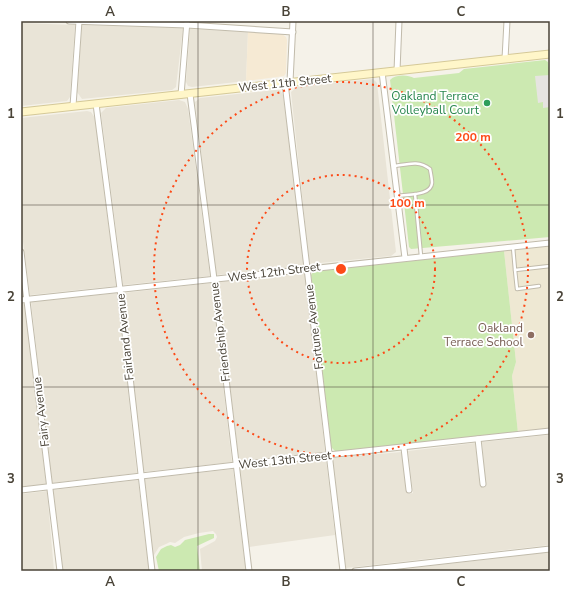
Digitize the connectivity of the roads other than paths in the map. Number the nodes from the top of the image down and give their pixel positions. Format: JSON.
{"nodes":[{"id":1,"x":69,"y":21,"type":"edge"},
{"id":2,"x":79,"y":21,"type":"edge"},
{"id":3,"x":293,"y":21,"type":"edge"},
{"id":4,"x":399,"y":21,"type":"edge"},
{"id":5,"x":507,"y":21,"type":"edge"},
{"id":6,"x":187,"y":23,"type":"edge"},
{"id":7,"x":293,"y":32,"type":"junction"},
{"id":8,"x":550,"y":54,"type":"edge"},
{"id":9,"x":505,"y":59,"type":"junction"},
{"id":10,"x":397,"y":71,"type":"junction"},
{"id":11,"x":382,"y":72,"type":"junction"},
{"id":12,"x":288,"y":83,"type":"junction"},
{"id":13,"x":181,"y":94,"type":"junction"},
{"id":14,"x":190,"y":94,"type":"junction"},
{"id":15,"x":96,"y":104,"type":"junction"},
{"id":16,"x":73,"y":106,"type":"junction"},
{"id":17,"x":21,"y":112,"type":"edge"},
{"id":18,"x":394,"y":166,"type":"junction"},
{"id":19,"x":415,"y":194,"type":"junction"},
{"id":20,"x":398,"y":196,"type":"junction"},
{"id":21,"x":550,"y":243,"type":"edge"},
{"id":22,"x":512,"y":247,"type":"junction"},
{"id":23,"x":21,"y":252,"type":"edge"},
{"id":24,"x":420,"y":256,"type":"junction"},
{"id":25,"x":405,"y":258,"type":"junction"},
{"id":26,"x":550,"y":266,"type":"edge"},
{"id":27,"x":307,"y":268,"type":"junction"},
{"id":28,"x":515,"y":270,"type":"junction"},
{"id":29,"x":214,"y":279,"type":"junction"},
{"id":30,"x":539,"y":286,"type":"dead end"},
{"id":31,"x":120,"y":289,"type":"junction"},
{"id":32,"x":27,"y":299,"type":"junction"},
{"id":33,"x":21,"y":300,"type":"edge"},
{"id":34,"x":550,"y":431,"type":"edge"},
{"id":35,"x":478,"y":439,"type":"junction"},
{"id":36,"x":404,"y":448,"type":"junction"},
{"id":37,"x":329,"y":455,"type":"junction"},
{"id":38,"x":236,"y":465,"type":"junction"},
{"id":39,"x":141,"y":476,"type":"junction"},
{"id":40,"x":483,"y":484,"type":"dead end"},
{"id":41,"x":50,"y":487,"type":"junction"},
{"id":42,"x":21,"y":490,"type":"edge"},
{"id":43,"x":409,"y":490,"type":"dead end"},
{"id":44,"x":550,"y":549,"type":"edge"},
{"id":45,"x":60,"y":571,"type":"edge"},
{"id":46,"x":152,"y":571,"type":"edge"},
{"id":47,"x":249,"y":571,"type":"edge"},
{"id":48,"x":343,"y":571,"type":"edge"},
{"id":49,"x":355,"y":571,"type":"edge"}],
"edges":[{"from":1,"to":2,"type":"street"},
{"from":2,"to":6,"type":"street"},
{"from":2,"to":16,"type":"street"},
{"from":3,"to":7,"type":"street","name":"Fortune Avenue"},
{"from":4,"to":10,"type":"street"},
{"from":5,"to":9,"type":"street"},
{"from":6,"to":7,"type":"street"},
{"from":6,"to":13,"type":"street"},
{"from":7,"to":12,"type":"street","name":"Fortune Avenue"},
{"from":8,"to":9,"type":"main road","name":"West 11th Street"},
{"from":9,"to":10,"type":"main road","name":"West 11th Street"},
{"from":10,"to":11,"type":"main road","name":"West 11th Street"},
{"from":11,"to":12,"type":"main road","name":"West 11th Street"},
{"from":11,"to":18,"type":"street"},
{"from":12,"to":14,"type":"main road","name":"West 11th Street"},
{"from":12,"to":27,"type":"street","name":"Fortune Avenue"},
{"from":13,"to":14,"type":"main road","name":"West 11th Street"},
{"from":13,"to":15,"type":"main road","name":"West 11th Street"},
{"from":14,"to":29,"type":"street","name":"Friendship Avenue"},
{"from":15,"to":16,"type":"main road","name":"West 11th Street"},
{"from":15,"to":31,"type":"street","name":"Fairland Avenue"},
{"from":16,"to":17,"type":"main road","name":"West 11th Street"},
{"from":18,"to":19,"type":"lane"},
{"from":18,"to":20,"type":"street"},
{"from":19,"to":20,"type":"lane"},
{"from":19,"to":24,"type":"lane"},
{"from":20,"to":25,"type":"street"},
{"from":21,"to":22,"type":"street","name":"West 12th Street"},
{"from":22,"to":24,"type":"street","name":"West 12th Street"},
{"from":22,"to":28,"type":"lane"},
{"from":23,"to":32,"type":"street","name":"Fairy Avenue"},
{"from":24,"to":25,"type":"street","name":"West 12th Street"},
{"from":25,"to":27,"type":"street","name":"West 12th Street"},
{"from":26,"to":28,"type":"lane"},
{"from":27,"to":29,"type":"street","name":"West 12th Street"},
{"from":27,"to":37,"type":"street","name":"Fortune Avenue"},
{"from":28,"to":30,"type":"lane"},
{"from":29,"to":31,"type":"street","name":"West 12th Street"},
{"from":29,"to":38,"type":"street","name":"Friendship Avenue"},
{"from":31,"to":32,"type":"street","name":"West 12th Street"},
{"from":31,"to":39,"type":"street","name":"Fairland Avenue"},
{"from":32,"to":33,"type":"street","name":"West 12th Street"},
{"from":32,"to":41,"type":"street","name":"Fairy Avenue"},
{"from":34,"to":35,"type":"street","name":"West 13th Street"},
{"from":35,"to":36,"type":"street","name":"West 13th Street"},
{"from":35,"to":40,"type":"street"},
{"from":36,"to":37,"type":"street","name":"West 13th Street"},
{"from":36,"to":43,"type":"street"},
{"from":37,"to":38,"type":"street","name":"West 13th Street"},
{"from":37,"to":48,"type":"street","name":"Fortune Avenue"},
{"from":38,"to":39,"type":"street","name":"West 13th Street"},
{"from":38,"to":47,"type":"street","name":"Friendship Avenue"},
{"from":39,"to":41,"type":"street","name":"West 13th Street"},
{"from":39,"to":46,"type":"street","name":"Fairland Avenue"},
{"from":41,"to":42,"type":"street","name":"West 13th Street"},
{"from":41,"to":45,"type":"street","name":"Fairy Avenue"},
{"from":44,"to":49,"type":"street"}]}
